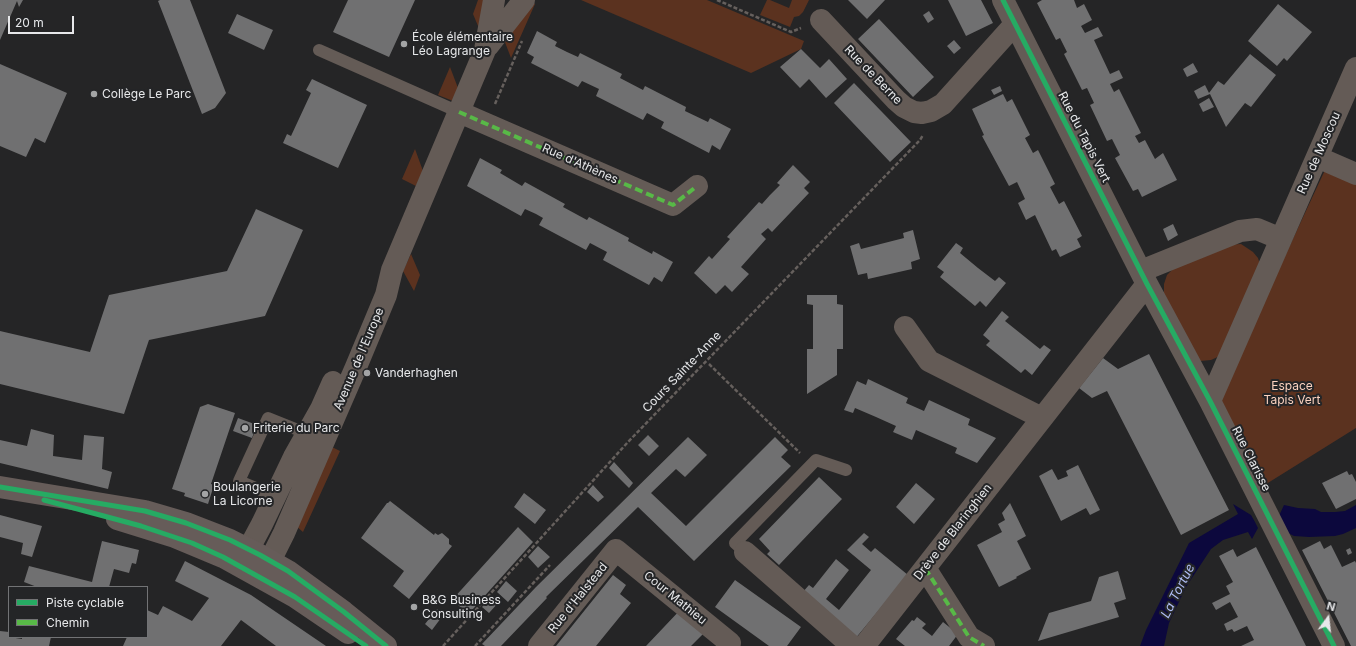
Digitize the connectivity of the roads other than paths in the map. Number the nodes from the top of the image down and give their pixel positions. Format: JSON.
{"nodes":[{"id":1,"x":494,"y":0,"type":"edge"},
{"id":2,"x":524,"y":0,"type":"edge"},
{"id":3,"x":1003,"y":0,"type":"edge"},
{"id":4,"x":821,"y":20,"type":"road end"},
{"id":5,"x":1015,"y":24,"type":"junction"},
{"id":6,"x":318,"y":50,"type":"dead end"},
{"id":7,"x":485,"y":50,"type":"junction"},
{"id":8,"x":1356,"y":68,"type":"edge"},
{"id":9,"x":460,"y":112,"type":"junction"},
{"id":10,"x":1317,"y":157,"type":"junction"},
{"id":11,"x":1356,"y":174,"type":"edge"},
{"id":12,"x":697,"y":186,"type":"dead end"},
{"id":13,"x":1281,"y":239,"type":"junction"},
{"id":14,"x":392,"y":270,"type":"junction"},
{"id":15,"x":1144,"y":277,"type":"junction"},
{"id":16,"x":905,"y":327,"type":"dead end"},
{"id":17,"x":1210,"y":401,"type":"junction"},
{"id":18,"x":1042,"y":418,"type":"junction"},
{"id":19,"x":308,"y":434,"type":"junction"},
{"id":20,"x":846,"y":470,"type":"dead end"},
{"id":21,"x":0,"y":487,"type":"edge"},
{"id":22,"x":275,"y":496,"type":"junction"},
{"id":23,"x":616,"y":550,"type":"joint"},
{"id":24,"x":745,"y":552,"type":"joint"},
{"id":25,"x":244,"y":557,"type":"junction"},
{"id":26,"x":925,"y":568,"type":"junction"},
{"id":27,"x":266,"y":569,"type":"junction"},
{"id":28,"x":366,"y":646,"type":"edge"},
{"id":29,"x":386,"y":646,"type":"edge"},
{"id":30,"x":539,"y":646,"type":"edge"},
{"id":31,"x":728,"y":646,"type":"edge"},
{"id":32,"x":852,"y":646,"type":"edge"},
{"id":33,"x":864,"y":646,"type":"edge"},
{"id":34,"x":984,"y":646,"type":"edge"},
{"id":35,"x":1334,"y":646,"type":"edge"}],
"edges":[{"from":1,"to":7,"type":"street","name":"Avenue de l'Europe"},
{"from":2,"to":7,"type":"street","name":"Avenue de l'Europe"},
{"from":3,"to":5,"type":"street","name":"Rue du Tapis Vert"},
{"from":4,"to":5,"type":"street","name":"Rue de Berne"},
{"from":5,"to":15,"type":"street","name":"Rue du Tapis Vert"},
{"from":6,"to":9,"type":"lane"},
{"from":7,"to":9,"type":"street","name":"Avenue de l'Europe"},
{"from":8,"to":10,"type":"street","name":"Rue de Moscou"},
{"from":9,"to":12,"type":"street","name":"Rue d'Athènes"},
{"from":9,"to":14,"type":"street","name":"Avenue de l'Europe"},
{"from":10,"to":11,"type":"street"},
{"from":10,"to":13,"type":"street","name":"Rue de Moscou"},
{"from":13,"to":15,"type":"street"},
{"from":13,"to":17,"type":"street","name":"Rue de Moscou"},
{"from":14,"to":19,"type":"street","name":"Avenue de l'Europe"},
{"from":14,"to":27,"type":"street","name":"Avenue de l'Europe"},
{"from":15,"to":17,"type":"street","name":"Rue Clarisse"},
{"from":15,"to":18,"type":"street","name":"Drève de Blaringhien"},
{"from":16,"to":18,"type":"street"},
{"from":17,"to":35,"type":"street","name":"Rue Clarisse"},
{"from":18,"to":26,"type":"street","name":"Drève de Blaringhien"},
{"from":19,"to":22,"type":"street","name":"Avenue de l'Europe"},
{"from":19,"to":22,"type":"lane"},
{"from":20,"to":24,"type":"lane"},
{"from":21,"to":25,"type":"main road"},
{"from":22,"to":25,"type":"street","name":"Avenue de l'Europe"},
{"from":23,"to":30,"type":"street","name":"Rue d'Halstead"},
{"from":23,"to":31,"type":"street","name":"Cour Mathieu"},
{"from":24,"to":32,"type":"street"},
{"from":25,"to":27,"type":"main road"},
{"from":26,"to":33,"type":"street","name":"Drève de Blaringhien"},
{"from":26,"to":34,"type":"street"},
{"from":27,"to":28,"type":"main road"},
{"from":27,"to":29,"type":"main road"}]}
